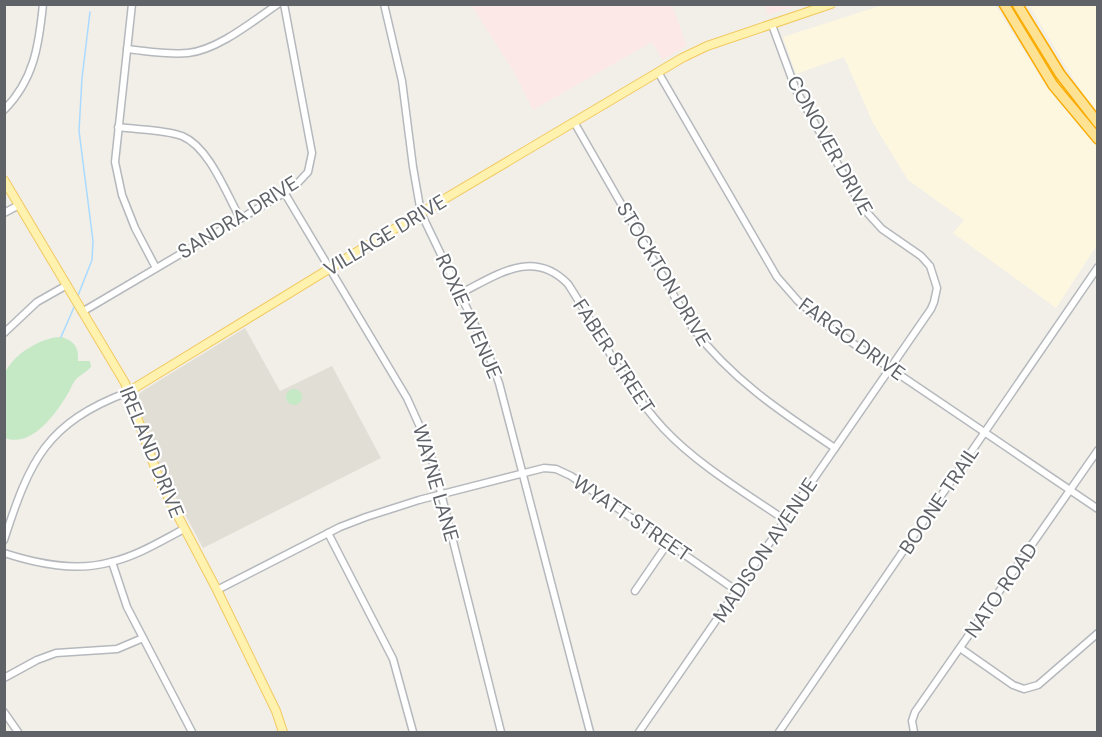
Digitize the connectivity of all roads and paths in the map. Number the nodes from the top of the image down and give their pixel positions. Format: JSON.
{"nodes":[{"id":1,"x":43,"y":4,"type":"edge"},
{"id":2,"x":132,"y":4,"type":"edge"},
{"id":3,"x":278,"y":4,"type":"edge"},
{"id":4,"x":284,"y":4,"type":"edge"},
{"id":5,"x":384,"y":4,"type":"edge"},
{"id":6,"x":831,"y":4,"type":"edge"},
{"id":7,"x":1004,"y":4,"type":"edge"},
{"id":8,"x":1017,"y":4,"type":"edge"},
{"id":9,"x":772,"y":25,"type":"junction"},
{"id":10,"x":127,"y":49,"type":"junction"},
{"id":11,"x":658,"y":72,"type":"junction"},
{"id":12,"x":4,"y":110,"type":"edge"},
{"id":13,"x":574,"y":122,"type":"junction"},
{"id":14,"x":1098,"y":123,"type":"edge"},
{"id":15,"x":118,"y":128,"type":"junction"},
{"id":16,"x":1098,"y":139,"type":"edge"},
{"id":17,"x":4,"y":180,"type":"edge"},
{"id":18,"x":284,"y":192,"type":"junction"},
{"id":19,"x":20,"y":205,"type":"junction"},
{"id":20,"x":4,"y":213,"type":"edge"},
{"id":21,"x":421,"y":213,"type":"junction"},
{"id":22,"x":240,"y":218,"type":"junction"},
{"id":23,"x":1098,"y":267,"type":"edge"},
{"id":24,"x":156,"y":268,"type":"junction"},
{"id":25,"x":330,"y":268,"type":"junction"},
{"id":26,"x":67,"y":285,"type":"junction"},
{"id":27,"x":461,"y":293,"type":"junction"},
{"id":28,"x":82,"y":312,"type":"junction"},
{"id":29,"x":4,"y":333,"type":"edge"},
{"id":30,"x":890,"y":368,"type":"junction"},
{"id":31,"x":128,"y":392,"type":"junction"},
{"id":32,"x":984,"y":433,"type":"junction"},
{"id":33,"x":835,"y":448,"type":"junction"},
{"id":34,"x":1098,"y":450,"type":"edge"},
{"id":35,"x":523,"y":473,"type":"junction"},
{"id":36,"x":1070,"y":490,"type":"junction"},
{"id":37,"x":440,"y":494,"type":"junction"},
{"id":38,"x":1098,"y":509,"type":"edge"},
{"id":39,"x":785,"y":520,"type":"junction"},
{"id":40,"x":184,"y":529,"type":"junction"},
{"id":41,"x":328,"y":533,"type":"junction"},
{"id":42,"x":4,"y":540,"type":"edge"},
{"id":43,"x":668,"y":543,"type":"junction"},
{"id":44,"x":4,"y":553,"type":"edge"},
{"id":45,"x":112,"y":562,"type":"junction"},
{"id":46,"x":217,"y":590,"type":"junction"},
{"id":47,"x":635,"y":591,"type":"dead end"},
{"id":48,"x":737,"y":591,"type":"junction"},
{"id":49,"x":1098,"y":633,"type":"edge"},
{"id":50,"x":143,"y":638,"type":"junction"},
{"id":51,"x":960,"y":648,"type":"junction"},
{"id":52,"x":4,"y":678,"type":"edge"},
{"id":53,"x":4,"y":712,"type":"edge"},
{"id":54,"x":18,"y":732,"type":"edge"},
{"id":55,"x":192,"y":732,"type":"edge"},
{"id":56,"x":283,"y":732,"type":"edge"},
{"id":57,"x":413,"y":732,"type":"edge"},
{"id":58,"x":501,"y":732,"type":"edge"},
{"id":59,"x":590,"y":732,"type":"edge"},
{"id":60,"x":639,"y":732,"type":"edge"},
{"id":61,"x":779,"y":732,"type":"edge"},
{"id":62,"x":914,"y":732,"type":"edge"}],
"edges":[{"from":1,"to":12,"type":"street"},
{"from":2,"to":10,"type":"street"},
{"from":3,"to":10,"type":"street"},
{"from":4,"to":18,"type":"street","name":"SANDRA DRIVE"},
{"from":5,"to":21,"type":"street","name":"ROXIE AVENUE"},
{"from":6,"to":9,"type":"main road","name":"VILLAGE DRIVE"},
{"from":7,"to":16,"type":"highway"},
{"from":8,"to":14,"type":"highway"},
{"from":9,"to":11,"type":"main road","name":"VILLAGE DRIVE"},
{"from":9,"to":30,"type":"street","name":"CONOVER DRIVE"},
{"from":10,"to":15,"type":"street"},
{"from":11,"to":13,"type":"main road","name":"VILLAGE DRIVE"},
{"from":11,"to":30,"type":"street","name":"FARGO DRIVE"},
{"from":13,"to":21,"type":"main road","name":"VILLAGE DRIVE"},
{"from":13,"to":33,"type":"street","name":"STOCKTON DRIVE"},
{"from":15,"to":22,"type":"street"},
{"from":15,"to":24,"type":"street"},
{"from":17,"to":19,"type":"main road","name":"IRELAND DRIVE"},
{"from":18,"to":22,"type":"street","name":"SANDRA DRIVE"},
{"from":18,"to":25,"type":"street","name":"WAYNE LANE"},
{"from":19,"to":20,"type":"street"},
{"from":19,"to":26,"type":"main road","name":"IRELAND DRIVE"},
{"from":21,"to":25,"type":"main road","name":"VILLAGE DRIVE"},
{"from":21,"to":27,"type":"street","name":"ROXIE AVENUE"},
{"from":22,"to":24,"type":"street","name":"SANDRA DRIVE"},
{"from":23,"to":32,"type":"street","name":"BOONE TRAIL"},
{"from":24,"to":28,"type":"street","name":"SANDRA DRIVE"},
{"from":25,"to":31,"type":"main road","name":"VILLAGE DRIVE"},
{"from":25,"to":37,"type":"street","name":"WAYNE LANE"},
{"from":26,"to":28,"type":"main road","name":"IRELAND DRIVE"},
{"from":26,"to":29,"type":"street"},
{"from":27,"to":35,"type":"street","name":"ROXIE AVENUE"},
{"from":27,"to":39,"type":"street","name":"FABER STREET"},
{"from":28,"to":31,"type":"main road","name":"IRELAND DRIVE"},
{"from":30,"to":32,"type":"street","name":"FARGO DRIVE"},
{"from":30,"to":33,"type":"street","name":"MADISON AVENUE"},
{"from":31,"to":40,"type":"main road","name":"IRELAND DRIVE"},
{"from":31,"to":42,"type":"street","name":"VILLAGE DRIVE"},
{"from":32,"to":36,"type":"street","name":"FARGO DRIVE"},
{"from":32,"to":61,"type":"street","name":"BOONE TRAIL"},
{"from":33,"to":39,"type":"street","name":"MADISON AVENUE"},
{"from":34,"to":36,"type":"street","name":"NATO ROAD"},
{"from":35,"to":37,"type":"street","name":"WYATT STREET"},
{"from":35,"to":43,"type":"street","name":"WYATT STREET"},
{"from":35,"to":59,"type":"street","name":"ROXIE AVENUE"},
{"from":36,"to":38,"type":"street","name":"FARGO DRIVE"},
{"from":36,"to":51,"type":"street","name":"NATO ROAD"},
{"from":37,"to":41,"type":"street","name":"WYATT STREET"},
{"from":37,"to":58,"type":"street","name":"WAYNE LANE"},
{"from":39,"to":48,"type":"street","name":"MADISON AVENUE"},
{"from":40,"to":45,"type":"street"},
{"from":40,"to":46,"type":"main road","name":"IRELAND DRIVE"},
{"from":41,"to":46,"type":"street","name":"WYATT STREET"},
{"from":41,"to":57,"type":"street"},
{"from":43,"to":47,"type":"street"},
{"from":43,"to":48,"type":"street","name":"WYATT STREET"},
{"from":44,"to":45,"type":"street"},
{"from":45,"to":50,"type":"street"},
{"from":46,"to":56,"type":"main road","name":"IRELAND DRIVE"},
{"from":48,"to":60,"type":"street","name":"MADISON AVENUE"},
{"from":49,"to":51,"type":"street"},
{"from":50,"to":52,"type":"street"},
{"from":50,"to":55,"type":"street"},
{"from":51,"to":62,"type":"street","name":"NATO ROAD"},
{"from":53,"to":54,"type":"street"}]}
